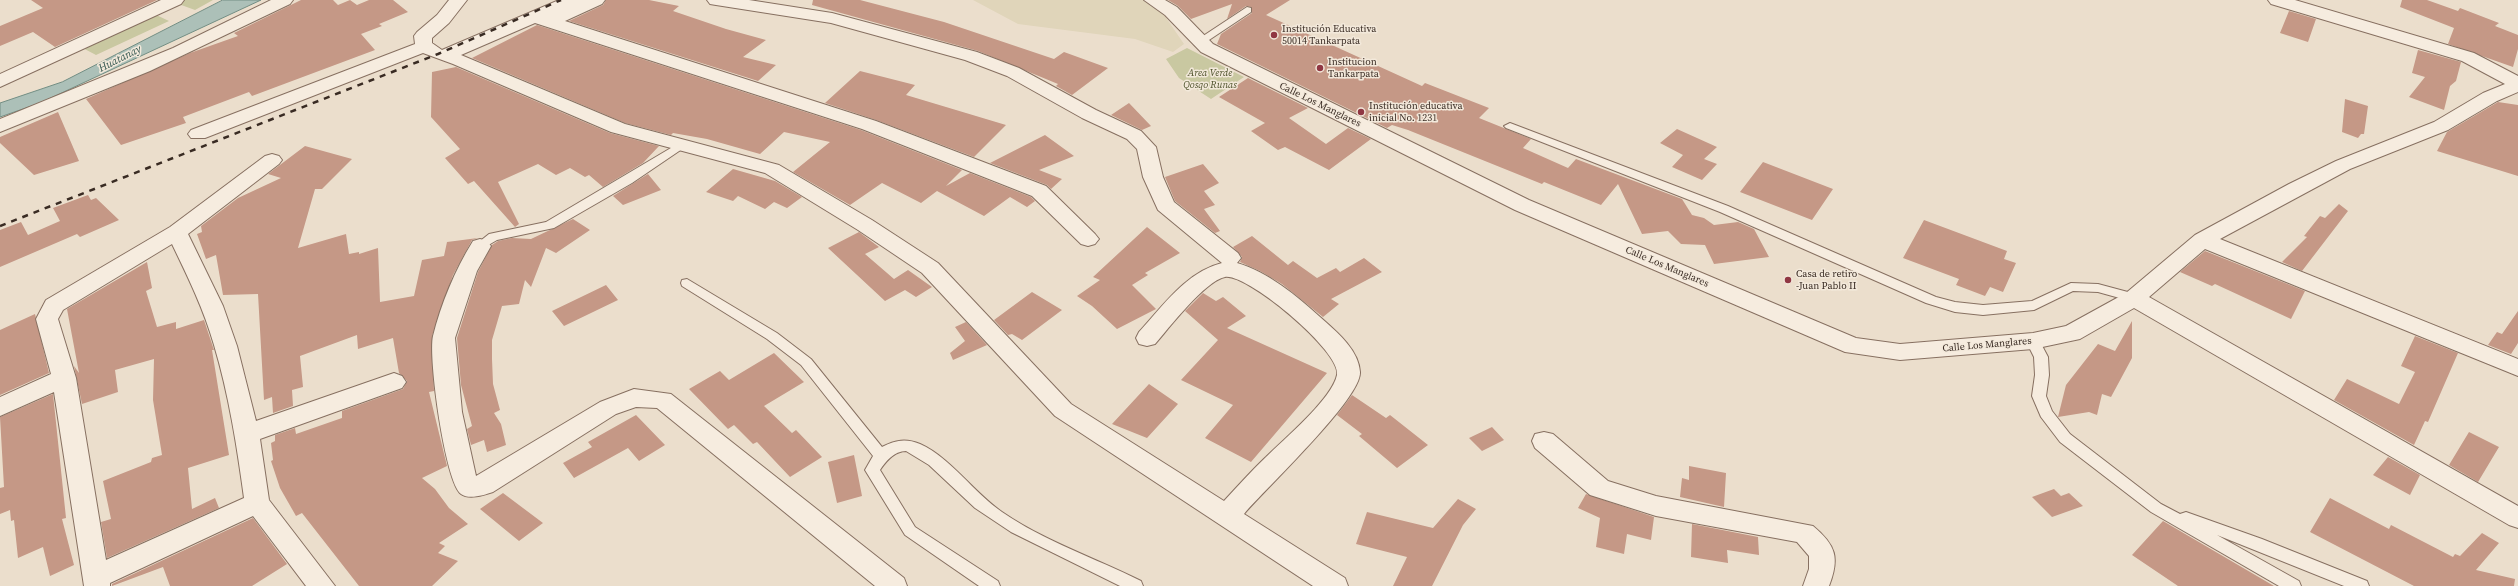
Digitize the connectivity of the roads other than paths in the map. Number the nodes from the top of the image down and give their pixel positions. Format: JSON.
{"nodes":[{"id":1,"x":284,"y":0,"type":"edge"},
{"id":2,"x":458,"y":0,"type":"edge"},
{"id":3,"x":472,"y":0,"type":"edge"},
{"id":4,"x":573,"y":0,"type":"edge"},
{"id":5,"x":596,"y":0,"type":"edge"},
{"id":6,"x":716,"y":0,"type":"edge"},
{"id":7,"x":1153,"y":0,"type":"edge"},
{"id":8,"x":2277,"y":0,"type":"edge"},
{"id":9,"x":171,"y":1,"type":"edge"},
{"id":10,"x":1248,"y":10,"type":"dead end"},
{"id":11,"x":541,"y":20,"type":"junction"},
{"id":12,"x":1199,"y":42,"type":"junction"},
{"id":13,"x":430,"y":46,"type":"junction"},
{"id":14,"x":0,"y":81,"type":"edge"},
{"id":15,"x":2518,"y":84,"type":"edge"},
{"id":16,"x":0,"y":126,"type":"edge"},
{"id":17,"x":1510,"y":126,"type":"dead end"},
{"id":18,"x":198,"y":134,"type":"dead end"},
{"id":19,"x":681,"y":145,"type":"junction"},
{"id":20,"x":272,"y":160,"type":"dead end"},
{"id":21,"x":177,"y":232,"type":"junction"},
{"id":22,"x":1088,"y":239,"type":"dead end"},
{"id":23,"x":2202,"y":240,"type":"junction"},
{"id":24,"x":480,"y":246,"type":"joint"},
{"id":25,"x":1230,"y":258,"type":"dead end"},
{"id":26,"x":687,"y":283,"type":"dead end"},
{"id":27,"x":2134,"y":298,"type":"junction"},
{"id":28,"x":1147,"y":338,"type":"dead end"},
{"id":29,"x":2033,"y":341,"type":"junction"},
{"id":30,"x":2518,"y":368,"type":"edge"},
{"id":31,"x":64,"y":378,"type":"junction"},
{"id":32,"x":394,"y":382,"type":"dead end"},
{"id":33,"x":0,"y":407,"type":"edge"},
{"id":34,"x":247,"y":434,"type":"junction"},
{"id":35,"x":1544,"y":440,"type":"dead end"},
{"id":36,"x":881,"y":456,"type":"junction"},
{"id":37,"x":257,"y":503,"type":"junction"},
{"id":38,"x":2156,"y":508,"type":"junction"},
{"id":39,"x":1228,"y":516,"type":"junction"},
{"id":40,"x":2518,"y":518,"type":"edge"},
{"id":41,"x":97,"y":582,"type":"edge"},
{"id":42,"x":322,"y":586,"type":"edge"},
{"id":43,"x":894,"y":586,"type":"edge"},
{"id":44,"x":992,"y":586,"type":"edge"},
{"id":45,"x":1135,"y":586,"type":"edge"},
{"id":46,"x":1335,"y":586,"type":"edge"},
{"id":47,"x":1816,"y":586,"type":"edge"},
{"id":48,"x":2293,"y":586,"type":"edge"},
{"id":49,"x":2361,"y":586,"type":"edge"}],
"edges":[{"from":1,"to":16,"type":"street"},
{"from":2,"to":13,"type":"street"},
{"from":3,"to":13,"type":"street"},
{"from":4,"to":11,"type":"street"},
{"from":5,"to":11,"type":"street"},
{"from":6,"to":25,"type":"street"},
{"from":7,"to":12,"type":"street","name":"Calle Los Manglares"},
{"from":8,"to":15,"type":"street"},
{"from":9,"to":14,"type":"street"},
{"from":10,"to":12,"type":"lane"},
{"from":11,"to":13,"type":"street"},
{"from":11,"to":22,"type":"street"},
{"from":12,"to":29,"type":"street","name":"Calle Los Manglares"},
{"from":13,"to":18,"type":"street"},
{"from":13,"to":19,"type":"street"},
{"from":15,"to":23,"type":"street","name":"Calle Los Manglares"},
{"from":17,"to":27,"type":"lane"},
{"from":19,"to":24,"type":"lane"},
{"from":19,"to":39,"type":"street"},
{"from":20,"to":21,"type":"street"},
{"from":21,"to":31,"type":"street"},
{"from":21,"to":34,"type":"street"},
{"from":23,"to":27,"type":"street","name":"Calle Los Manglares"},
{"from":23,"to":30,"type":"street"},
{"from":24,"to":43,"type":"street"},
{"from":26,"to":36,"type":"lane"},
{"from":27,"to":29,"type":"street","name":"Calle Los Manglares"},
{"from":27,"to":40,"type":"street"},
{"from":28,"to":39,"type":"street"},
{"from":29,"to":38,"type":"lane"},
{"from":31,"to":33,"type":"street"},
{"from":31,"to":41,"type":"street"},
{"from":32,"to":34,"type":"street"},
{"from":34,"to":37,"type":"street"},
{"from":35,"to":47,"type":"street"},
{"from":36,"to":44,"type":"lane"},
{"from":36,"to":45,"type":"lane"},
{"from":37,"to":41,"type":"street"},
{"from":37,"to":42,"type":"street"},
{"from":38,"to":48,"type":"lane"},
{"from":38,"to":49,"type":"lane"},
{"from":39,"to":46,"type":"street"}]}
